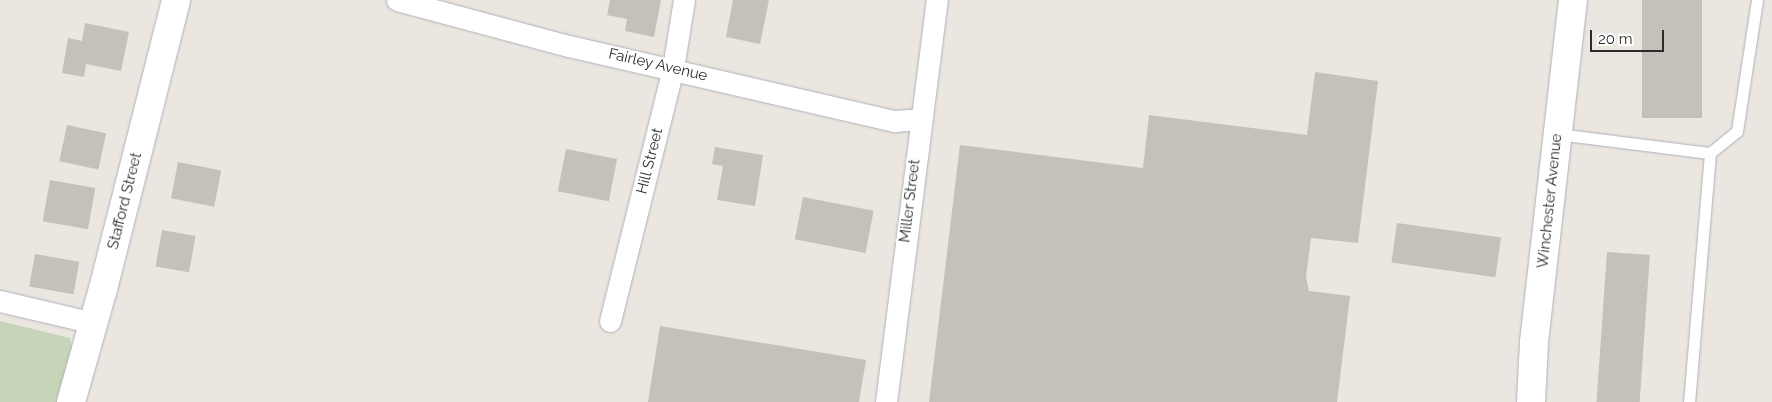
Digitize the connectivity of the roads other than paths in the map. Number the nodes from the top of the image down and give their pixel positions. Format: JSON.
{"nodes":[{"id":1,"x":176,"y":0,"type":"edge"},
{"id":2,"x":397,"y":0,"type":"edge"},
{"id":3,"x":684,"y":0,"type":"edge"},
{"id":4,"x":937,"y":0,"type":"edge"},
{"id":5,"x":1573,"y":0,"type":"edge"},
{"id":6,"x":1757,"y":0,"type":"edge"},
{"id":7,"x":673,"y":68,"type":"junction"},
{"id":8,"x":921,"y":119,"type":"junction"},
{"id":9,"x":1557,"y":134,"type":"junction"},
{"id":10,"x":1710,"y":153,"type":"junction"},
{"id":11,"x":0,"y":301,"type":"edge"},
{"id":12,"x":610,"y":322,"type":"dead end"},
{"id":13,"x":94,"y":323,"type":"junction"},
{"id":14,"x":71,"y":402,"type":"edge"},
{"id":15,"x":886,"y":402,"type":"edge"},
{"id":16,"x":1531,"y":402,"type":"edge"},
{"id":17,"x":1689,"y":402,"type":"edge"}],
"edges":[{"from":1,"to":13,"type":"street","name":"Stafford Street"},
{"from":2,"to":7,"type":"street","name":"Fairley Avenue"},
{"from":3,"to":7,"type":"street","name":"Hill Street"},
{"from":4,"to":8,"type":"street","name":"Miller Street"},
{"from":5,"to":9,"type":"street","name":"Winchester Avenue"},
{"from":6,"to":10,"type":"lane"},
{"from":7,"to":8,"type":"street","name":"Fairley Avenue"},
{"from":7,"to":12,"type":"street","name":"Hill Street"},
{"from":8,"to":15,"type":"street","name":"Miller Street"},
{"from":9,"to":10,"type":"lane"},
{"from":9,"to":16,"type":"street","name":"Winchester Avenue"},
{"from":10,"to":17,"type":"lane"},
{"from":11,"to":13,"type":"street"},
{"from":13,"to":14,"type":"street","name":"Stafford Street"}]}
